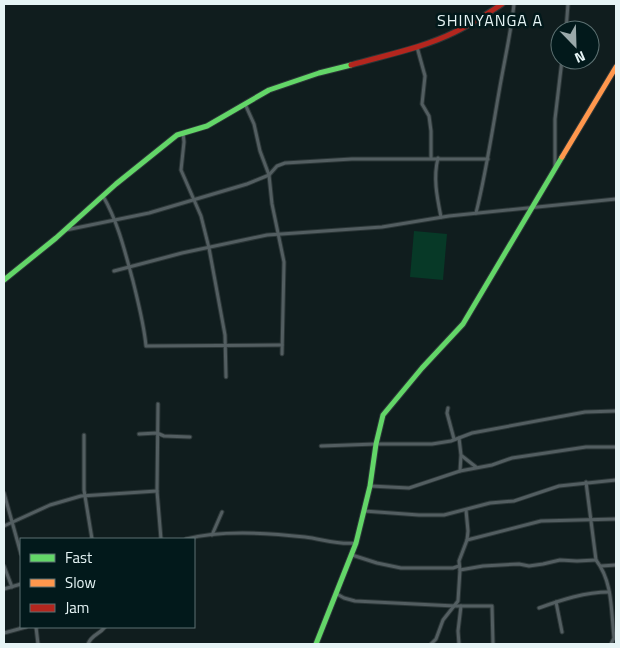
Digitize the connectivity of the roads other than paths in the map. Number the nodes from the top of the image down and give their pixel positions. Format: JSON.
{"nodes":[{"id":1,"x":502,"y":4,"type":"edge"},
{"id":2,"x":514,"y":4,"type":"edge"},
{"id":3,"x":568,"y":4,"type":"edge"},
{"id":4,"x":567,"y":20,"type":"edge"},
{"id":5,"x":417,"y":47,"type":"junction"},
{"id":6,"x":616,"y":67,"type":"edge"},
{"id":7,"x":561,"y":70,"type":"edge"},
{"id":8,"x":245,"y":103,"type":"junction"},
{"id":9,"x":183,"y":133,"type":"junction"},
{"id":10,"x":431,"y":158,"type":"junction"},
{"id":11,"x":438,"y":158,"type":"junction"},
{"id":12,"x":488,"y":159,"type":"junction"},
{"id":13,"x":554,"y":170,"type":"junction"},
{"id":14,"x":269,"y":174,"type":"junction"},
{"id":15,"x":103,"y":195,"type":"junction"},
{"id":16,"x":194,"y":199,"type":"junction"},
{"id":17,"x":616,"y":199,"type":"edge"},
{"id":18,"x":530,"y":208,"type":"junction"},
{"id":19,"x":476,"y":214,"type":"junction"},
{"id":20,"x":441,"y":217,"type":"junction"},
{"id":21,"x":114,"y":220,"type":"junction"},
{"id":22,"x":64,"y":231,"type":"junction"},
{"id":23,"x":280,"y":234,"type":"junction"},
{"id":24,"x":209,"y":248,"type":"junction"},
{"id":25,"x":130,"y":266,"type":"junction"},
{"id":26,"x":114,"y":271,"type":"dead end"},
{"id":27,"x":4,"y":280,"type":"edge"},
{"id":28,"x":225,"y":345,"type":"junction"},
{"id":29,"x":282,"y":345,"type":"junction"},
{"id":30,"x":282,"y":354,"type":"dead end"},
{"id":31,"x":226,"y":377,"type":"dead end"},
{"id":32,"x":158,"y":404,"type":"dead end"},
{"id":33,"x":448,"y":408,"type":"dead end"},
{"id":34,"x":616,"y":411,"type":"edge"},
{"id":35,"x":158,"y":433,"type":"junction"},
{"id":36,"x":139,"y":434,"type":"dead end"},
{"id":37,"x":84,"y":435,"type":"dead end"},
{"id":38,"x":190,"y":437,"type":"dead end"},
{"id":39,"x":459,"y":438,"type":"junction"},
{"id":40,"x":454,"y":440,"type":"junction"},
{"id":41,"x":376,"y":444,"type":"junction"},
{"id":42,"x":321,"y":446,"type":"dead end"},
{"id":43,"x":616,"y":447,"type":"edge"},
{"id":44,"x":461,"y":455,"type":"junction"},
{"id":45,"x":477,"y":467,"type":"junction"},
{"id":46,"x":460,"y":471,"type":"junction"},
{"id":47,"x":616,"y":480,"type":"edge"},
{"id":48,"x":586,"y":482,"type":"junction"},
{"id":49,"x":370,"y":486,"type":"junction"},
{"id":50,"x":157,"y":491,"type":"junction"},
{"id":51,"x":4,"y":493,"type":"edge"},
{"id":52,"x":86,"y":497,"type":"junction"},
{"id":53,"x":466,"y":510,"type":"junction"},
{"id":54,"x":364,"y":511,"type":"junction"},
{"id":55,"x":222,"y":512,"type":"dead end"},
{"id":56,"x":590,"y":519,"type":"junction"},
{"id":57,"x":616,"y":519,"type":"edge"},
{"id":58,"x":12,"y":522,"type":"junction"},
{"id":59,"x":4,"y":526,"type":"edge"},
{"id":60,"x":212,"y":535,"type":"junction"},
{"id":61,"x":92,"y":538,"type":"edge"},
{"id":62,"x":161,"y":538,"type":"edge"},
{"id":63,"x":192,"y":538,"type":"edge"},
{"id":64,"x":467,"y":540,"type":"junction"},
{"id":65,"x":356,"y":543,"type":"junction"},
{"id":66,"x":20,"y":550,"type":"edge"},
{"id":67,"x":351,"y":554,"type":"junction"},
{"id":68,"x":596,"y":560,"type":"junction"},
{"id":69,"x":616,"y":565,"type":"edge"},
{"id":70,"x":4,"y":566,"type":"edge"},
{"id":71,"x":459,"y":566,"type":"junction"},
{"id":72,"x":601,"y":566,"type":"junction"},
{"id":73,"x":460,"y":570,"type":"junction"},
{"id":74,"x":20,"y":584,"type":"edge"},
{"id":75,"x":12,"y":587,"type":"junction"},
{"id":76,"x":4,"y":589,"type":"edge"},
{"id":77,"x":609,"y":592,"type":"junction"},
{"id":78,"x":337,"y":594,"type":"junction"},
{"id":79,"x":556,"y":602,"type":"junction"},
{"id":80,"x":455,"y":606,"type":"junction"},
{"id":81,"x":461,"y":606,"type":"junction"},
{"id":82,"x":539,"y":608,"type":"dead end"},
{"id":83,"x":22,"y":628,"type":"edge"},
{"id":84,"x":36,"y":628,"type":"edge"},
{"id":85,"x":104,"y":628,"type":"edge"},
{"id":86,"x":562,"y":632,"type":"dead end"},
{"id":87,"x":4,"y":633,"type":"edge"},
{"id":88,"x":615,"y":635,"type":"edge"},
{"id":89,"x":38,"y":644,"type":"edge"},
{"id":90,"x":88,"y":644,"type":"edge"},
{"id":91,"x":316,"y":644,"type":"edge"},
{"id":92,"x":431,"y":644,"type":"edge"},
{"id":93,"x":458,"y":644,"type":"edge"},
{"id":94,"x":493,"y":644,"type":"edge"},
{"id":95,"x":611,"y":644,"type":"edge"}],
"edges":[{"from":1,"to":5,"type":"street"},
{"from":2,"to":12,"type":"street"},
{"from":3,"to":4,"type":"street"},
{"from":5,"to":8,"type":"street"},
{"from":5,"to":10,"type":"street"},
{"from":6,"to":13,"type":"street"},
{"from":7,"to":13,"type":"street"},
{"from":8,"to":9,"type":"street"},
{"from":8,"to":14,"type":"street"},
{"from":9,"to":15,"type":"street"},
{"from":9,"to":16,"type":"street"},
{"from":10,"to":11,"type":"street"},
{"from":10,"to":14,"type":"street"},
{"from":11,"to":12,"type":"street"},
{"from":11,"to":20,"type":"street"},
{"from":12,"to":19,"type":"street"},
{"from":13,"to":18,"type":"street"},
{"from":14,"to":16,"type":"street"},
{"from":14,"to":23,"type":"street"},
{"from":15,"to":21,"type":"street"},
{"from":15,"to":22,"type":"street"},
{"from":16,"to":21,"type":"street"},
{"from":16,"to":24,"type":"street"},
{"from":17,"to":18,"type":"street"},
{"from":18,"to":19,"type":"street"},
{"from":18,"to":41,"type":"street"},
{"from":19,"to":20,"type":"street"},
{"from":20,"to":23,"type":"street"},
{"from":21,"to":22,"type":"street"},
{"from":21,"to":25,"type":"street"},
{"from":22,"to":27,"type":"street"},
{"from":23,"to":24,"type":"street"},
{"from":23,"to":29,"type":"street"},
{"from":24,"to":25,"type":"street"},
{"from":24,"to":28,"type":"street"},
{"from":25,"to":26,"type":"street"},
{"from":25,"to":28,"type":"street"},
{"from":28,"to":29,"type":"street"},
{"from":28,"to":31,"type":"street"},
{"from":29,"to":30,"type":"street"},
{"from":32,"to":35,"type":"street"},
{"from":33,"to":40,"type":"street"},
{"from":34,"to":39,"type":"street"},
{"from":35,"to":36,"type":"street"},
{"from":35,"to":38,"type":"street"},
{"from":35,"to":50,"type":"street"},
{"from":37,"to":52,"type":"street"},
{"from":39,"to":40,"type":"street"},
{"from":39,"to":44,"type":"street"},
{"from":40,"to":41,"type":"street"},
{"from":41,"to":42,"type":"street"},
{"from":41,"to":49,"type":"street"},
{"from":43,"to":45,"type":"street"},
{"from":44,"to":45,"type":"street"},
{"from":44,"to":46,"type":"street"},
{"from":45,"to":46,"type":"street"},
{"from":46,"to":49,"type":"street"},
{"from":47,"to":48,"type":"street"},
{"from":48,"to":53,"type":"street"},
{"from":48,"to":56,"type":"street"},
{"from":49,"to":54,"type":"street"},
{"from":50,"to":52,"type":"street"},
{"from":50,"to":62,"type":"street"},
{"from":51,"to":58,"type":"street"},
{"from":52,"to":58,"type":"street"},
{"from":52,"to":61,"type":"street"},
{"from":53,"to":54,"type":"street"},
{"from":53,"to":64,"type":"street"},
{"from":54,"to":65,"type":"street"},
{"from":55,"to":60,"type":"street"},
{"from":56,"to":57,"type":"street"},
{"from":56,"to":64,"type":"street"},
{"from":56,"to":68,"type":"street"},
{"from":58,"to":59,"type":"street"},
{"from":58,"to":66,"type":"street"},
{"from":60,"to":63,"type":"street"},
{"from":60,"to":65,"type":"street"},
{"from":64,"to":71,"type":"street"},
{"from":65,"to":67,"type":"street"},
{"from":67,"to":71,"type":"street"},
{"from":67,"to":78,"type":"street"},
{"from":68,"to":72,"type":"street"},
{"from":68,"to":73,"type":"street"},
{"from":69,"to":72,"type":"street"},
{"from":70,"to":75,"type":"street"},
{"from":71,"to":73,"type":"street"},
{"from":72,"to":77,"type":"street"},
{"from":73,"to":80,"type":"street"},
{"from":74,"to":75,"type":"street"},
{"from":75,"to":76,"type":"street"},
{"from":77,"to":79,"type":"street"},
{"from":77,"to":88,"type":"street"},
{"from":78,"to":80,"type":"street"},
{"from":78,"to":91,"type":"street"},
{"from":79,"to":82,"type":"street"},
{"from":79,"to":86,"type":"street"},
{"from":80,"to":81,"type":"street"},
{"from":80,"to":92,"type":"street"},
{"from":81,"to":93,"type":"street"},
{"from":81,"to":94,"type":"street"},
{"from":83,"to":87,"type":"street"},
{"from":84,"to":89,"type":"street"},
{"from":85,"to":90,"type":"street"},
{"from":88,"to":95,"type":"street"}]}
